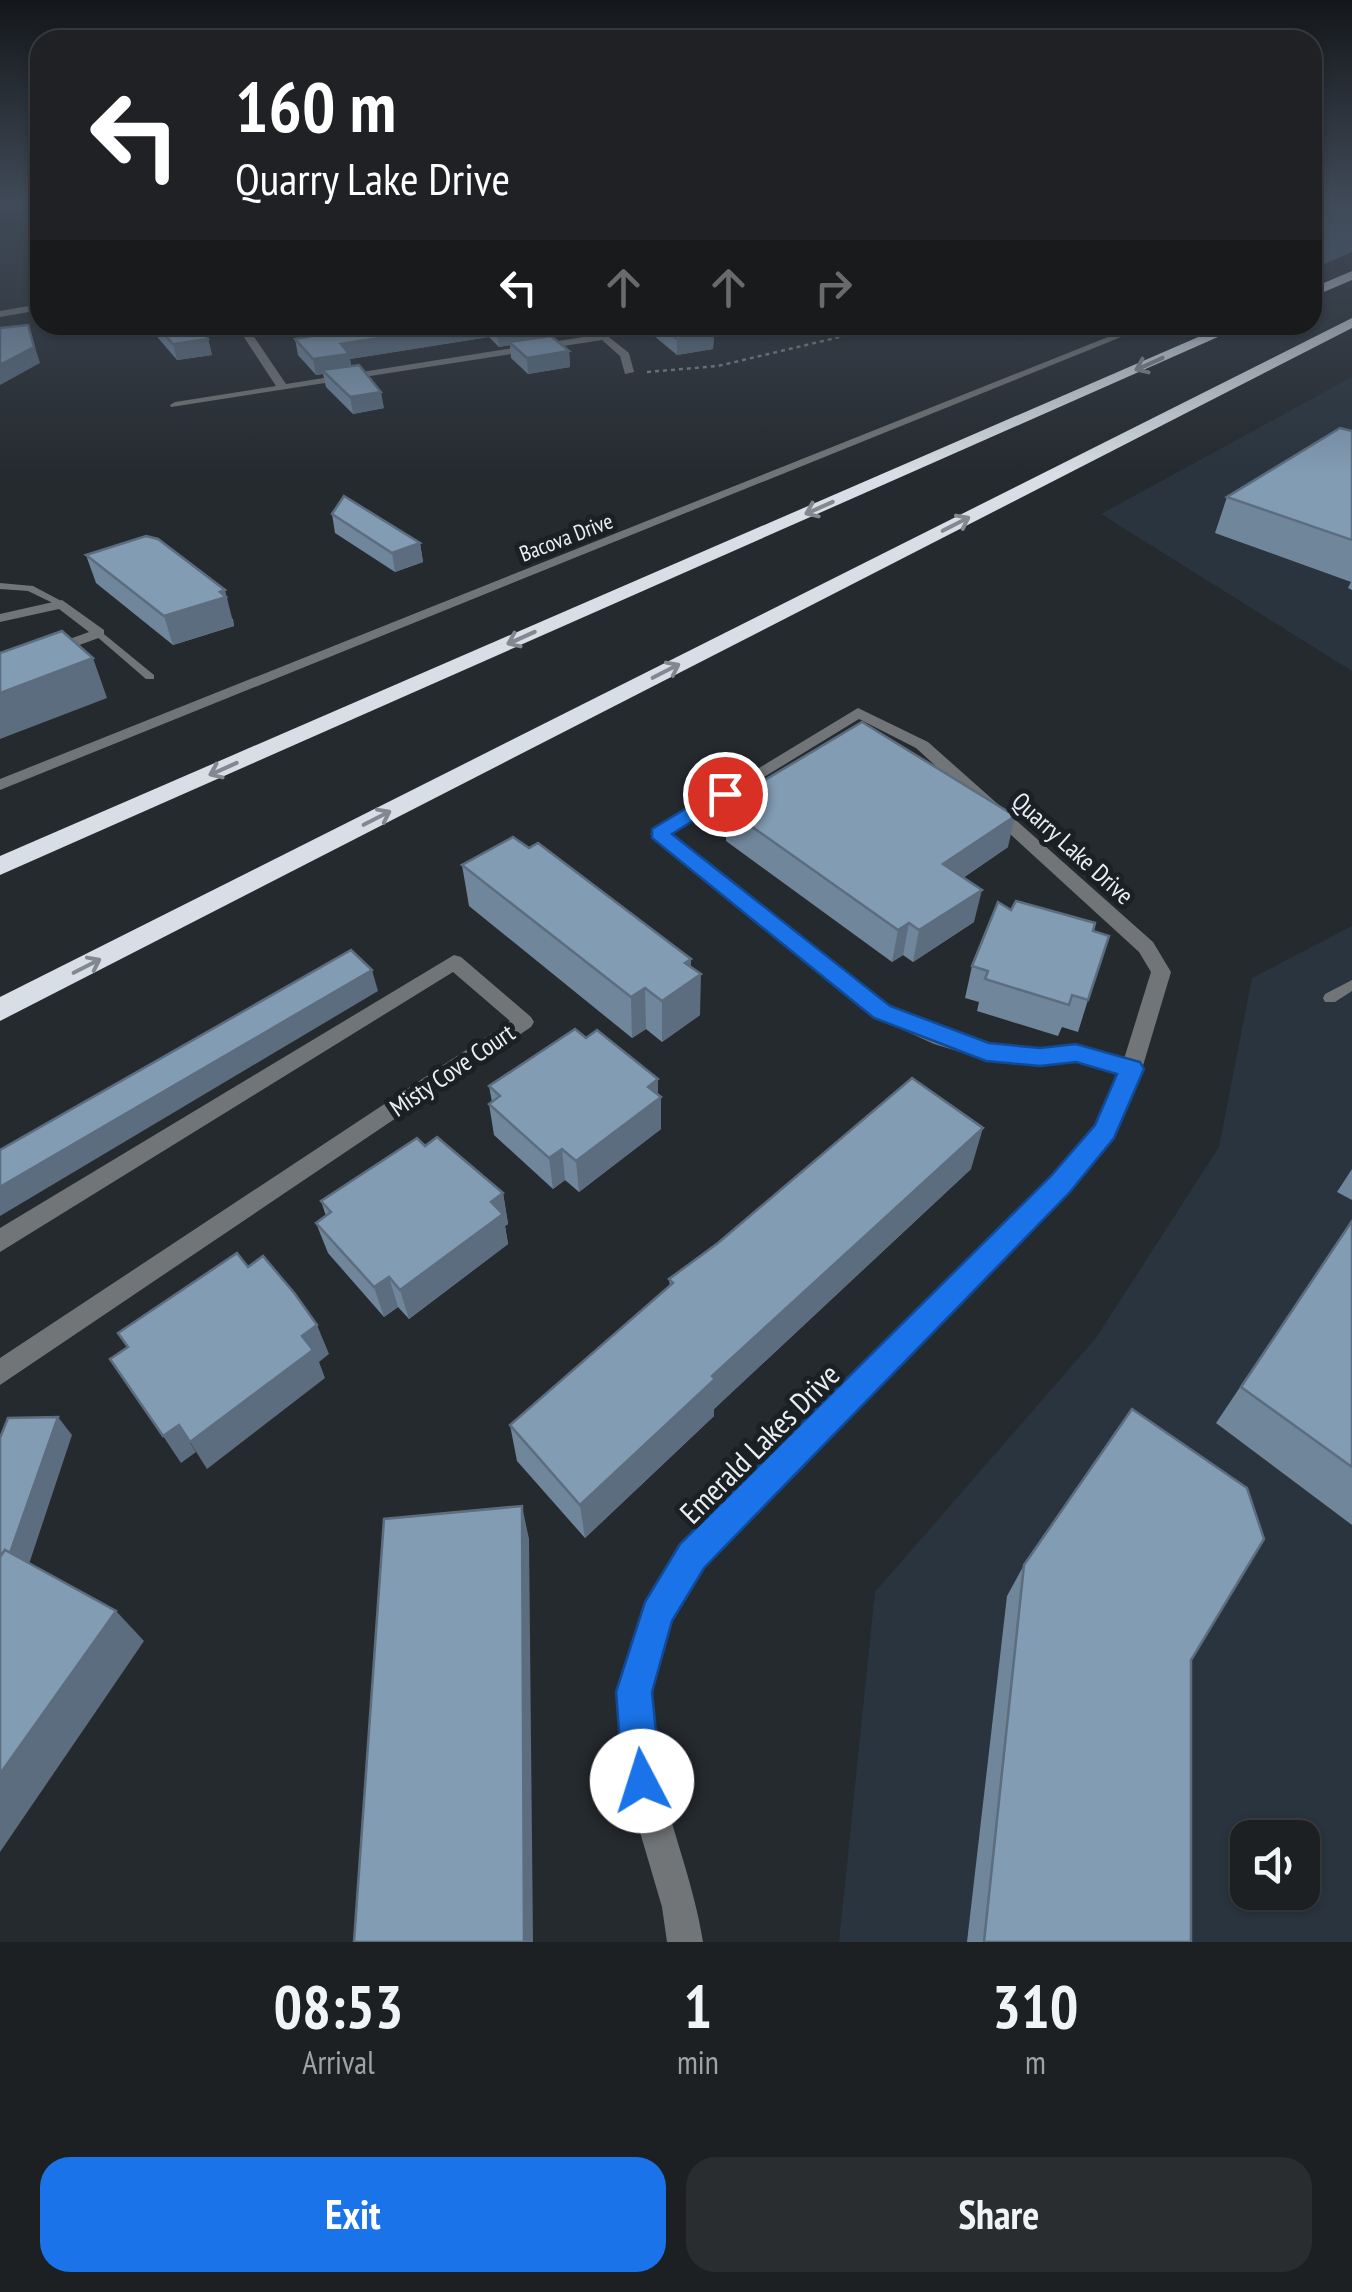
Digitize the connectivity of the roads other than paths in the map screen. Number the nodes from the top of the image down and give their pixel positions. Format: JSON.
{"nodes":[{"id":1,"x":30,"y":309,"type":"edge"},
{"id":2,"x":0,"y":314,"type":"edge"},
{"id":3,"x":30,"y":317,"type":"edge"},
{"id":4,"x":0,"y":322,"type":"edge"},
{"id":5,"x":1352,"y":322,"type":"edge"},
{"id":6,"x":248,"y":335,"type":"edge"},
{"id":7,"x":602,"y":335,"type":"edge"},
{"id":8,"x":1121,"y":335,"type":"edge"},
{"id":9,"x":1215,"y":335,"type":"edge"},
{"id":10,"x":604,"y":337,"type":"junction"},
{"id":11,"x":629,"y":372,"type":"road end"},
{"id":12,"x":284,"y":388,"type":"junction"},
{"id":13,"x":175,"y":405,"type":"dead end"},
{"id":14,"x":0,"y":586,"type":"edge"},
{"id":15,"x":62,"y":604,"type":"junction"},
{"id":16,"x":0,"y":618,"type":"edge"},
{"id":17,"x":98,"y":633,"type":"junction"},
{"id":18,"x":0,"y":669,"type":"edge"},
{"id":19,"x":150,"y":677,"type":"dead end"},
{"id":20,"x":0,"y":785,"type":"edge"},
{"id":21,"x":0,"y":866,"type":"edge"},
{"id":22,"x":1352,"y":984,"type":"edge"},
{"id":23,"x":1330,"y":998,"type":"dead end"},
{"id":24,"x":0,"y":1010,"type":"edge"},
{"id":25,"x":1131,"y":1069,"type":"junction"},
{"id":26,"x":0,"y":1241,"type":"edge"},
{"id":27,"x":5,"y":1369,"type":"edge"},
{"id":28,"x":0,"y":1394,"type":"edge"},
{"id":29,"x":685,"y":1942,"type":"edge"}],
"edges":[{"from":1,"to":2,"type":"street"},
{"from":3,"to":4,"type":"street"},
{"from":24,"to":5,"type":"highway","one_way":true},
{"from":6,"to":12,"type":"street"},
{"from":7,"to":10,"type":"street"},
{"from":8,"to":20,"type":"street","name":"Bacova Drive"},
{"from":9,"to":21,"type":"highway","one_way":true},
{"from":10,"to":11,"type":"street"},
{"from":10,"to":12,"type":"street"},
{"from":12,"to":13,"type":"street"},
{"from":14,"to":15,"type":"lane"},
{"from":15,"to":16,"type":"street"},
{"from":15,"to":17,"type":"street"},
{"from":17,"to":18,"type":"street"},
{"from":17,"to":19,"type":"lane"},
{"from":22,"to":23,"type":"lane"},
{"from":25,"to":25,"type":"street","name":"Quarry Lake Drive"},
{"from":25,"to":29,"type":"street","name":"Emerald Lakes Drive"},
{"from":26,"to":27,"type":"street","name":"Misty Cove Court"},
{"from":27,"to":28,"type":"street","name":"Misty Cove Court"}]}
